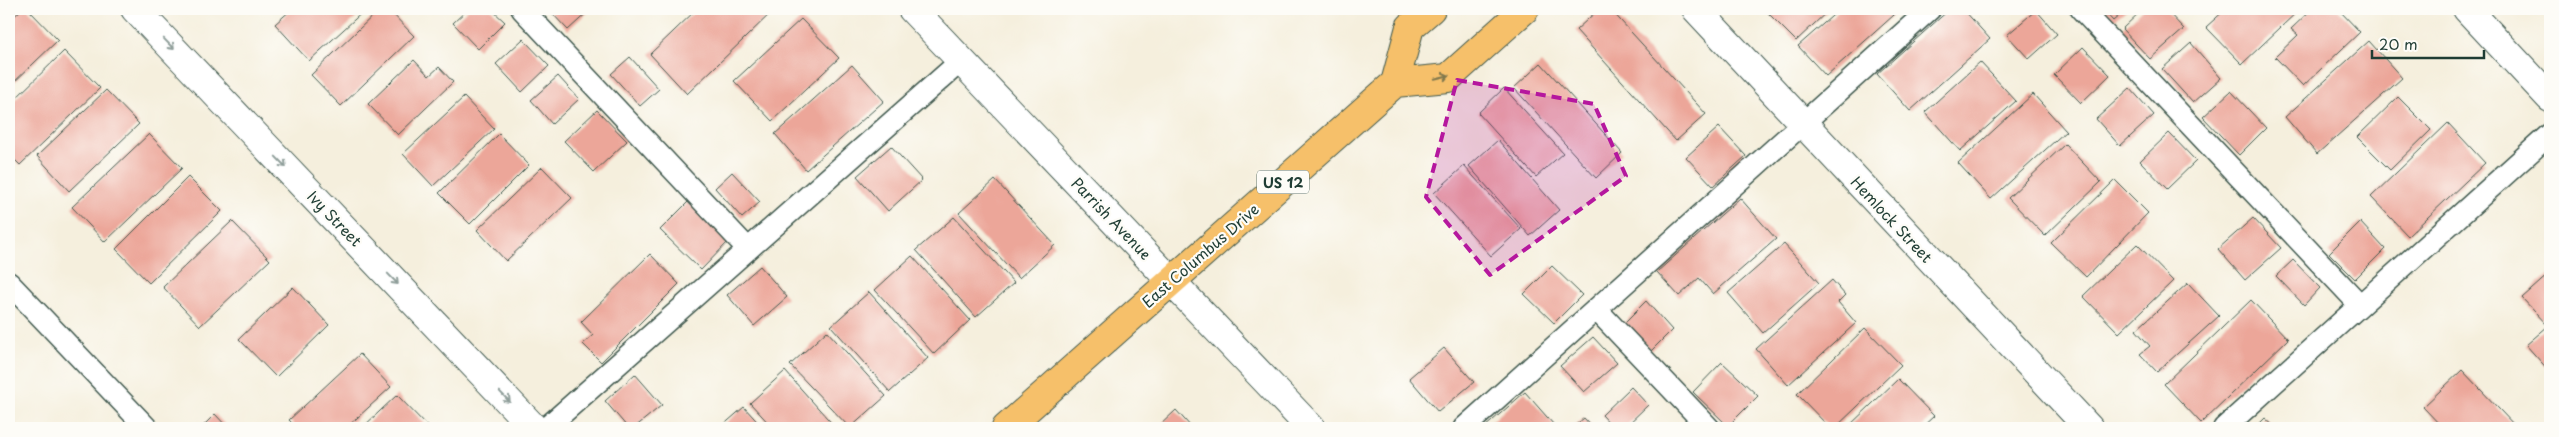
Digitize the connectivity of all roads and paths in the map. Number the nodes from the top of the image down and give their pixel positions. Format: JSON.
{"nodes":[{"id":1,"x":135,"y":9,"type":"edge"},
{"id":2,"x":522,"y":9,"type":"edge"},
{"id":3,"x":912,"y":9,"type":"edge"},
{"id":4,"x":1431,"y":9,"type":"edge"},
{"id":5,"x":1525,"y":9,"type":"edge"},
{"id":6,"x":1696,"y":9,"type":"edge"},
{"id":7,"x":1930,"y":9,"type":"edge"},
{"id":8,"x":2081,"y":9,"type":"edge"},
{"id":9,"x":2467,"y":9,"type":"edge"},
{"id":10,"x":962,"y":60,"type":"junction"},
{"id":11,"x":1394,"y":83,"type":"junction"},
{"id":12,"x":2550,"y":98,"type":"edge"},
{"id":13,"x":1803,"y":124,"type":"junction"},
{"id":14,"x":2550,"y":134,"type":"edge"},
{"id":15,"x":748,"y":249,"type":"junction"},
{"id":16,"x":1171,"y":280,"type":"junction"},
{"id":17,"x":9,"y":283,"type":"edge"},
{"id":18,"x":2360,"y":305,"type":"junction"},
{"id":19,"x":1596,"y":309,"type":"junction"},
{"id":20,"x":146,"y":428,"type":"edge"},
{"id":21,"x":534,"y":428,"type":"edge"},
{"id":22,"x":546,"y":428,"type":"edge"},
{"id":23,"x":1006,"y":428,"type":"edge"},
{"id":24,"x":1311,"y":428,"type":"edge"},
{"id":25,"x":1464,"y":428,"type":"edge"},
{"id":26,"x":1709,"y":428,"type":"edge"},
{"id":27,"x":2089,"y":428,"type":"edge"},
{"id":28,"x":2224,"y":428,"type":"edge"}],
"edges":[{"from":1,"to":21,"type":"street","name":"Ivy Street","one_way":true},
{"from":2,"to":15,"type":"lane"},
{"from":3,"to":10,"type":"street","name":"Parrish Avenue"},
{"from":4,"to":11,"type":"main road"},
{"from":11,"to":5,"type":"main road","one_way":true},
{"from":6,"to":13,"type":"street","name":"Hemlock Street"},
{"from":7,"to":13,"type":"lane"},
{"from":8,"to":18,"type":"lane"},
{"from":9,"to":12,"type":"street"},
{"from":10,"to":15,"type":"lane"},
{"from":10,"to":16,"type":"street","name":"Parrish Avenue"},
{"from":11,"to":16,"type":"main road","name":"East Columbus Drive","number":"US 12"},
{"from":13,"to":19,"type":"lane"},
{"from":13,"to":27,"type":"street","name":"Hemlock Street"},
{"from":14,"to":18,"type":"lane"},
{"from":15,"to":22,"type":"lane"},
{"from":16,"to":23,"type":"main road","name":"East Columbus Drive","number":"US 12"},
{"from":16,"to":24,"type":"street","name":"Parrish Avenue"},
{"from":17,"to":20,"type":"lane"},
{"from":18,"to":28,"type":"lane"},
{"from":19,"to":25,"type":"lane"},
{"from":19,"to":26,"type":"lane"}]}
